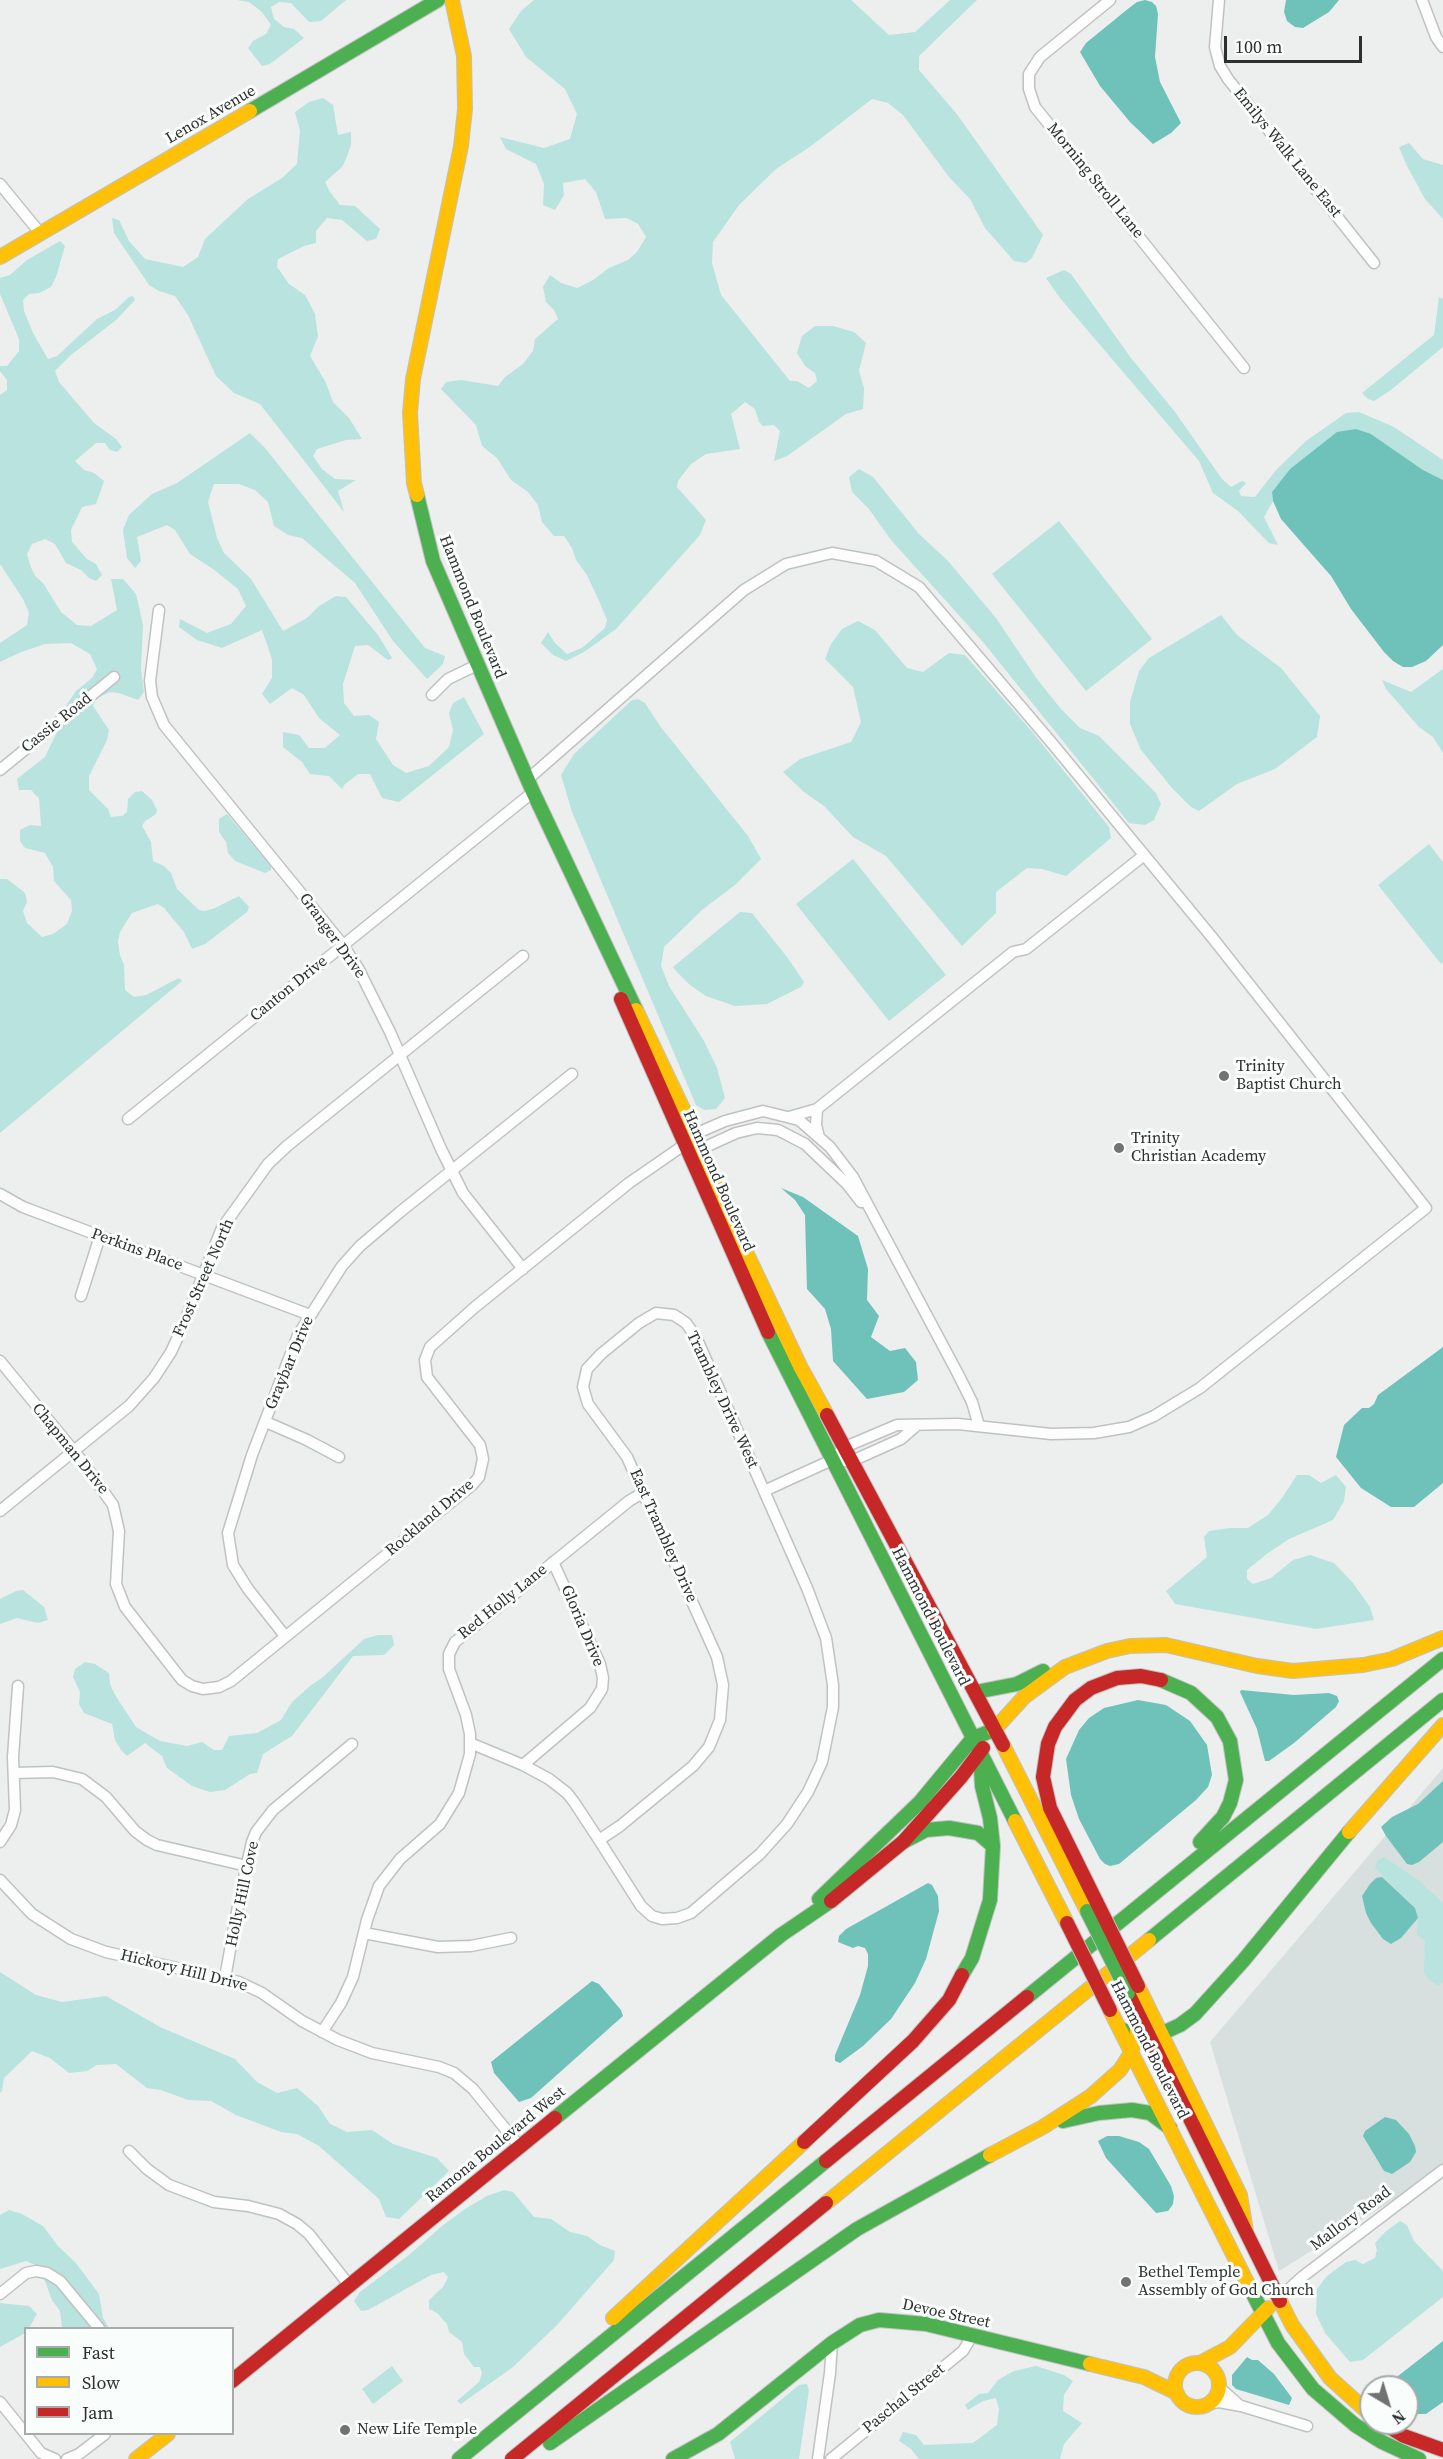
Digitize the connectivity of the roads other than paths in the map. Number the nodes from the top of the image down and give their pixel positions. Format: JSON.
{"nodes":[{"id":1,"x":438,"y":0,"type":"edge"},
{"id":2,"x":452,"y":0,"type":"edge"},
{"id":3,"x":1110,"y":0,"type":"edge"},
{"id":4,"x":1219,"y":0,"type":"edge"},
{"id":5,"x":1422,"y":0,"type":"edge"},
{"id":6,"x":1443,"y":47,"type":"edge"},
{"id":7,"x":0,"y":184,"type":"edge"},
{"id":8,"x":41,"y":234,"type":"junction"},
{"id":9,"x":0,"y":257,"type":"edge"},
{"id":10,"x":1374,"y":263,"type":"dead end"},
{"id":11,"x":1244,"y":368,"type":"dead end"},
{"id":12,"x":159,"y":610,"type":"dead end"},
{"id":13,"x":477,"y":664,"type":"junction"},
{"id":14,"x":114,"y":677,"type":"dead end"},
{"id":15,"x":432,"y":695,"type":"dead end"},
{"id":16,"x":0,"y":754,"type":"edge"},
{"id":17,"x":4,"y":767,"type":"edge"},
{"id":18,"x":528,"y":779,"type":"junction"},
{"id":19,"x":533,"y":792,"type":"junction"},
{"id":20,"x":1143,"y":855,"type":"junction"},
{"id":21,"x":594,"y":922,"type":"junction"},
{"id":22,"x":343,"y":945,"type":"junction"},
{"id":23,"x":523,"y":956,"type":"dead end"},
{"id":24,"x":399,"y":1056,"type":"junction"},
{"id":25,"x":572,"y":1074,"type":"dead end"},
{"id":26,"x":818,"y":1109,"type":"junction"},
{"id":27,"x":787,"y":1117,"type":"junction"},
{"id":28,"x":128,"y":1119,"type":"dead end"},
{"id":29,"x":695,"y":1134,"type":"junction"},
{"id":30,"x":819,"y":1137,"type":"junction"},
{"id":31,"x":684,"y":1145,"type":"junction"},
{"id":32,"x":701,"y":1149,"type":"junction"},
{"id":33,"x":452,"y":1170,"type":"junction"},
{"id":34,"x":0,"y":1194,"type":"edge"},
{"id":35,"x":877,"y":1221,"type":"junction"},
{"id":36,"x":100,"y":1236,"type":"junction"},
{"id":37,"x":523,"y":1269,"type":"junction"},
{"id":38,"x":203,"y":1275,"type":"junction"},
{"id":39,"x":81,"y":1296,"type":"dead end"},
{"id":40,"x":310,"y":1315,"type":"junction"},
{"id":41,"x":674,"y":1315,"type":"joint"},
{"id":42,"x":0,"y":1362,"type":"edge"},
{"id":43,"x":266,"y":1422,"type":"junction"},
{"id":44,"x":916,"y":1426,"type":"junction"},
{"id":45,"x":979,"y":1426,"type":"junction"},
{"id":46,"x":845,"y":1448,"type":"junction"},
{"id":47,"x":74,"y":1452,"type":"junction"},
{"id":48,"x":339,"y":1457,"type":"dead end"},
{"id":49,"x":832,"y":1460,"type":"junction"},
{"id":50,"x":852,"y":1461,"type":"junction"},
{"id":51,"x":764,"y":1491,"type":"junction"},
{"id":52,"x":644,"y":1492,"type":"junction"},
{"id":53,"x":0,"y":1511,"type":"edge"},
{"id":54,"x":553,"y":1562,"type":"junction"},
{"id":55,"x":285,"y":1636,"type":"junction"},
{"id":56,"x":1443,"y":1638,"type":"edge"},
{"id":57,"x":1107,"y":1651,"type":"junction"},
{"id":58,"x":1443,"y":1659,"type":"edge"},
{"id":59,"x":18,"y":1686,"type":"dead end"},
{"id":60,"x":203,"y":1689,"type":"joint"},
{"id":61,"x":976,"y":1692,"type":"junction"},
{"id":62,"x":1443,"y":1701,"type":"edge"},
{"id":63,"x":1443,"y":1725,"type":"edge"},
{"id":64,"x":994,"y":1730,"type":"junction"},
{"id":65,"x":973,"y":1738,"type":"junction"},
{"id":66,"x":470,"y":1743,"type":"junction"},
{"id":67,"x":352,"y":1744,"type":"dead end"},
{"id":68,"x":980,"y":1752,"type":"junction"},
{"id":69,"x":523,"y":1765,"type":"junction"},
{"id":70,"x":14,"y":1773,"type":"junction"},
{"id":71,"x":599,"y":1840,"type":"junction"},
{"id":72,"x":0,"y":1842,"type":"edge"},
{"id":73,"x":903,"y":1842,"type":"junction"},
{"id":74,"x":993,"y":1846,"type":"junction"},
{"id":75,"x":247,"y":1866,"type":"junction"},
{"id":76,"x":0,"y":1880,"type":"edge"},
{"id":77,"x":1092,"y":1907,"type":"junction"},
{"id":78,"x":1134,"y":1910,"type":"junction"},
{"id":79,"x":364,"y":1933,"type":"junction"},
{"id":80,"x":781,"y":1935,"type":"junction"},
{"id":81,"x":511,"y":1938,"type":"dead end"},
{"id":82,"x":225,"y":1978,"type":"junction"},
{"id":83,"x":1133,"y":1989,"type":"junction"},
{"id":84,"x":1194,"y":2014,"type":"junction"},
{"id":85,"x":1120,"y":2029,"type":"junction"},
{"id":86,"x":322,"y":2032,"type":"junction"},
{"id":87,"x":1149,"y":2035,"type":"junction"},
{"id":88,"x":1131,"y":2053,"type":"junction"},
{"id":89,"x":1182,"y":2075,"type":"junction"},
{"id":90,"x":1043,"y":2127,"type":"junction"},
{"id":91,"x":1170,"y":2128,"type":"junction"},
{"id":92,"x":520,"y":2147,"type":"junction"},
{"id":93,"x":129,"y":2151,"type":"dead end"},
{"id":94,"x":1443,"y":2170,"type":"edge"},
{"id":95,"x":1246,"y":2231,"type":"junction"},
{"id":96,"x":349,"y":2285,"type":"junction"},
{"id":97,"x":0,"y":2294,"type":"edge"},
{"id":98,"x":1279,"y":2298,"type":"junction"},
{"id":99,"x":1263,"y":2314,"type":"junction"},
{"id":100,"x":98,"y":2327,"type":"edge"},
{"id":101,"x":972,"y":2336,"type":"junction"},
{"id":102,"x":832,"y":2343,"type":"junction"},
{"id":103,"x":1230,"y":2347,"type":"junction"},
{"id":104,"x":1200,"y":2364,"type":"junction"},
{"id":105,"x":1180,"y":2371,"type":"junction"},
{"id":106,"x":1144,"y":2377,"type":"junction"},
{"id":107,"x":234,"y":2379,"type":"edge"},
{"id":108,"x":1218,"y":2382,"type":"junction"},
{"id":109,"x":1177,"y":2393,"type":"junction"},
{"id":110,"x":0,"y":2402,"type":"edge"},
{"id":111,"x":1207,"y":2404,"type":"junction"},
{"id":112,"x":1359,"y":2405,"type":"edge"},
{"id":113,"x":1241,"y":2406,"type":"junction"},
{"id":114,"x":1307,"y":2426,"type":"dead end"},
{"id":115,"x":24,"y":2432,"type":"edge"},
{"id":116,"x":27,"y":2435,"type":"edge"},
{"id":117,"x":103,"y":2435,"type":"edge"},
{"id":118,"x":166,"y":2435,"type":"edge"},
{"id":119,"x":1402,"y":2435,"type":"edge"},
{"id":120,"x":484,"y":2439,"type":"junction"},
{"id":121,"x":1443,"y":2450,"type":"edge"},
{"id":122,"x":677,"y":2458,"type":"edge"},
{"id":123,"x":55,"y":2459,"type":"edge"},
{"id":124,"x":67,"y":2459,"type":"edge"},
{"id":125,"x":136,"y":2459,"type":"edge"},
{"id":126,"x":459,"y":2459,"type":"edge"},
{"id":127,"x":512,"y":2459,"type":"edge"},
{"id":128,"x":522,"y":2459,"type":"edge"},
{"id":129,"x":818,"y":2459,"type":"edge"},
{"id":130,"x":831,"y":2459,"type":"edge"},
{"id":131,"x":1419,"y":2459,"type":"edge"}],
"edges":[{"from":1,"to":8,"type":"main road","name":"Lenox Avenue"},
{"from":2,"to":13,"type":"main road","name":"Hammond Boulevard"},
{"from":3,"to":11,"type":"street","name":"Morning Stroll Lane"},
{"from":4,"to":10,"type":"street","name":"Emilys Walk Lane East"},
{"from":5,"to":6,"type":"street"},
{"from":7,"to":8,"type":"street"},
{"from":8,"to":9,"type":"main road","name":"Lenox Avenue"},
{"from":12,"to":22,"type":"street","name":"Granger Drive"},
{"from":13,"to":15,"type":"street"},
{"from":13,"to":18,"type":"main road","name":"Hammond Boulevard"},
{"from":14,"to":17,"type":"street","name":"Cassie Road"},
{"from":16,"to":17,"type":"street"},
{"from":18,"to":19,"type":"main road","name":"Hammond Boulevard"},
{"from":18,"to":20,"type":"street"},
{"from":19,"to":21,"type":"main road","name":"Hammond Boulevard"},
{"from":19,"to":22,"type":"street","name":"Canton Drive"},
{"from":20,"to":26,"type":"street"},
{"from":20,"to":45,"type":"street"},
{"from":21,"to":29,"type":"main road","name":"Hammond Boulevard"},
{"from":21,"to":31,"type":"main road","name":"Hammond Boulevard"},
{"from":22,"to":24,"type":"street","name":"Granger Drive"},
{"from":22,"to":28,"type":"street","name":"Canton Drive"},
{"from":23,"to":24,"type":"street","name":"Frost Street North"},
{"from":24,"to":33,"type":"street","name":"Granger Drive"},
{"from":24,"to":38,"type":"street","name":"Frost Street North"},
{"from":25,"to":33,"type":"street","name":"Graybar Drive"},
{"from":26,"to":27,"type":"street"},
{"from":26,"to":30,"type":"street"},
{"from":27,"to":29,"type":"street"},
{"from":27,"to":30,"type":"street"},
{"from":29,"to":31,"type":"street","name":"Rockland Drive"},
{"from":29,"to":32,"type":"main road","name":"Hammond Boulevard"},
{"from":30,"to":35,"type":"street"},
{"from":31,"to":32,"type":"street"},
{"from":31,"to":37,"type":"street","name":"Rockland Drive"},
{"from":31,"to":49,"type":"main road","name":"Hammond Boulevard"},
{"from":32,"to":35,"type":"street"},
{"from":32,"to":46,"type":"main road","name":"Hammond Boulevard"},
{"from":33,"to":37,"type":"street","name":"Granger Drive"},
{"from":33,"to":40,"type":"street","name":"Graybar Drive"},
{"from":34,"to":36,"type":"street","name":"Perkins Place"},
{"from":35,"to":45,"type":"street"},
{"from":36,"to":38,"type":"street","name":"Perkins Place"},
{"from":36,"to":39,"type":"street"},
{"from":37,"to":55,"type":"street","name":"Rockland Drive"},
{"from":38,"to":40,"type":"street","name":"Perkins Place"},
{"from":38,"to":47,"type":"street","name":"Frost Street North"},
{"from":40,"to":43,"type":"street","name":"Graybar Drive"},
{"from":41,"to":51,"type":"street","name":"Trambley Drive West"},
{"from":41,"to":52,"type":"street","name":"East Trambley Drive"},
{"from":42,"to":47,"type":"street","name":"Chapman Drive"},
{"from":43,"to":48,"type":"street"},
{"from":43,"to":55,"type":"street","name":"Graybar Drive"},
{"from":44,"to":45,"type":"street"},
{"from":44,"to":46,"type":"street"},
{"from":44,"to":50,"type":"street"},
{"from":46,"to":49,"type":"street"},
{"from":46,"to":50,"type":"main road","name":"Hammond Boulevard"},
{"from":47,"to":53,"type":"street","name":"Frost Street North"},
{"from":47,"to":60,"type":"street","name":"Chapman Drive"},
{"from":49,"to":50,"type":"street"},
{"from":49,"to":51,"type":"street"},
{"from":49,"to":65,"type":"main road","name":"Hammond Boulevard"},
{"from":50,"to":61,"type":"main road","name":"Hammond Boulevard"},
{"from":51,"to":71,"type":"street","name":"Trambley Drive West"},
{"from":52,"to":54,"type":"street","name":"Red Holly Lane"},
{"from":52,"to":71,"type":"street","name":"East Trambley Drive"},
{"from":54,"to":66,"type":"street","name":"Red Holly Lane"},
{"from":54,"to":69,"type":"street","name":"Gloria Drive"},
{"from":55,"to":60,"type":"street","name":"Rockland Drive"},
{"from":56,"to":57,"type":"main road"},
{"from":57,"to":61,"type":"main road"},
{"from":57,"to":64,"type":"main road"},
{"from":58,"to":78,"type":"main road"},
{"from":59,"to":70,"type":"street"},
{"from":61,"to":64,"type":"main road","name":"Hammond Boulevard"},
{"from":62,"to":127,"type":"main road"},
{"from":63,"to":84,"type":"main road"},
{"from":64,"to":65,"type":"main road","name":"Ramona Boulevard West"},
{"from":64,"to":68,"type":"main road","name":"Ramona Boulevard West"},
{"from":64,"to":77,"type":"main road","name":"Hammond Boulevard"},
{"from":65,"to":68,"type":"main road","name":"Hammond Boulevard"},
{"from":65,"to":80,"type":"main road","name":"Ramona Boulevard West"},
{"from":66,"to":69,"type":"street"},
{"from":66,"to":79,"type":"street","name":"Red Holly Lane"},
{"from":67,"to":75,"type":"street","name":"Holly Hill Cove"},
{"from":68,"to":73,"type":"main road","name":"Ramona Boulevard West"},
{"from":68,"to":74,"type":"main road"},
{"from":68,"to":85,"type":"main road","name":"Hammond Boulevard","bridge":true},
{"from":69,"to":71,"type":"street"},
{"from":70,"to":72,"type":"street"},
{"from":70,"to":75,"type":"street"},
{"from":73,"to":74,"type":"main road"},
{"from":73,"to":80,"type":"main road","name":"Ramona Boulevard West"},
{"from":74,"to":120,"type":"main road"},
{"from":75,"to":82,"type":"street","name":"Holly Hill Cove"},
{"from":76,"to":82,"type":"street","name":"Hickory Hill Drive"},
{"from":77,"to":78,"type":"main road"},
{"from":77,"to":83,"type":"main road","bridge":true},
{"from":78,"to":120,"type":"main road"},
{"from":79,"to":81,"type":"street"},
{"from":79,"to":86,"type":"street","name":"Red Holly Lane"},
{"from":80,"to":92,"type":"main road","name":"Ramona Boulevard West"},
{"from":82,"to":86,"type":"street","name":"Hickory Hill Drive"},
{"from":83,"to":87,"type":"main road"},
{"from":83,"to":87,"type":"main road","name":"Hammond Boulevard"},
{"from":84,"to":87,"type":"main road"},
{"from":84,"to":89,"type":"main road"},
{"from":85,"to":87,"type":"main road"},
{"from":85,"to":88,"type":"main road","name":"Hammond Boulevard"},
{"from":86,"to":92,"type":"street","name":"Hickory Hill Drive"},
{"from":87,"to":88,"type":"main road"},
{"from":87,"to":89,"type":"main road"},
{"from":87,"to":95,"type":"main road","name":"Hammond Boulevard"},
{"from":88,"to":90,"type":"main road"},
{"from":88,"to":91,"type":"main road","name":"Hammond Boulevard"},
{"from":89,"to":95,"type":"main road"},
{"from":90,"to":91,"type":"main road"},
{"from":90,"to":128,"type":"main road"},
{"from":91,"to":99,"type":"main road","name":"Hammond Boulevard"},
{"from":92,"to":96,"type":"main road","name":"Ramona Boulevard West"},
{"from":93,"to":96,"type":"street"},
{"from":94,"to":98,"type":"street","name":"Mallory Road"},
{"from":95,"to":98,"type":"main road","name":"Hammond Boulevard"},
{"from":96,"to":107,"type":"main road","name":"Ramona Boulevard West"},
{"from":97,"to":100,"type":"street"},
{"from":98,"to":99,"type":"main road","name":"Mallory Road"},
{"from":98,"to":112,"type":"main road"},
{"from":99,"to":103,"type":"main road","name":"Mallory Road"},
{"from":99,"to":131,"type":"main road"},
{"from":101,"to":102,"type":"main road","name":"Devoe Street"},
{"from":101,"to":106,"type":"main road","name":"Devoe Street"},
{"from":101,"to":130,"type":"street","name":"Paschal Street"},
{"from":102,"to":122,"type":"main road","name":"Devoe Street"},
{"from":102,"to":129,"type":"street"},
{"from":103,"to":104,"type":"main road","name":"Mallory Road"},
{"from":103,"to":108,"type":"main road","name":"Mallory Road"},
{"from":104,"to":105,"type":"main road"},
{"from":104,"to":108,"type":"main road"},
{"from":105,"to":106,"type":"main road","name":"Devoe Street"},
{"from":105,"to":109,"type":"main road"},
{"from":106,"to":109,"type":"main road","name":"Devoe Street"},
{"from":108,"to":111,"type":"main road"},
{"from":108,"to":113,"type":"street"},
{"from":109,"to":111,"type":"main road"},
{"from":110,"to":115,"type":"street"},
{"from":111,"to":113,"type":"street"},
{"from":113,"to":114,"type":"street"},
{"from":116,"to":123,"type":"street"},
{"from":117,"to":124,"type":"street"},
{"from":118,"to":125,"type":"main road"},
{"from":119,"to":121,"type":"main road"},
{"from":120,"to":126,"type":"main road"}]}
